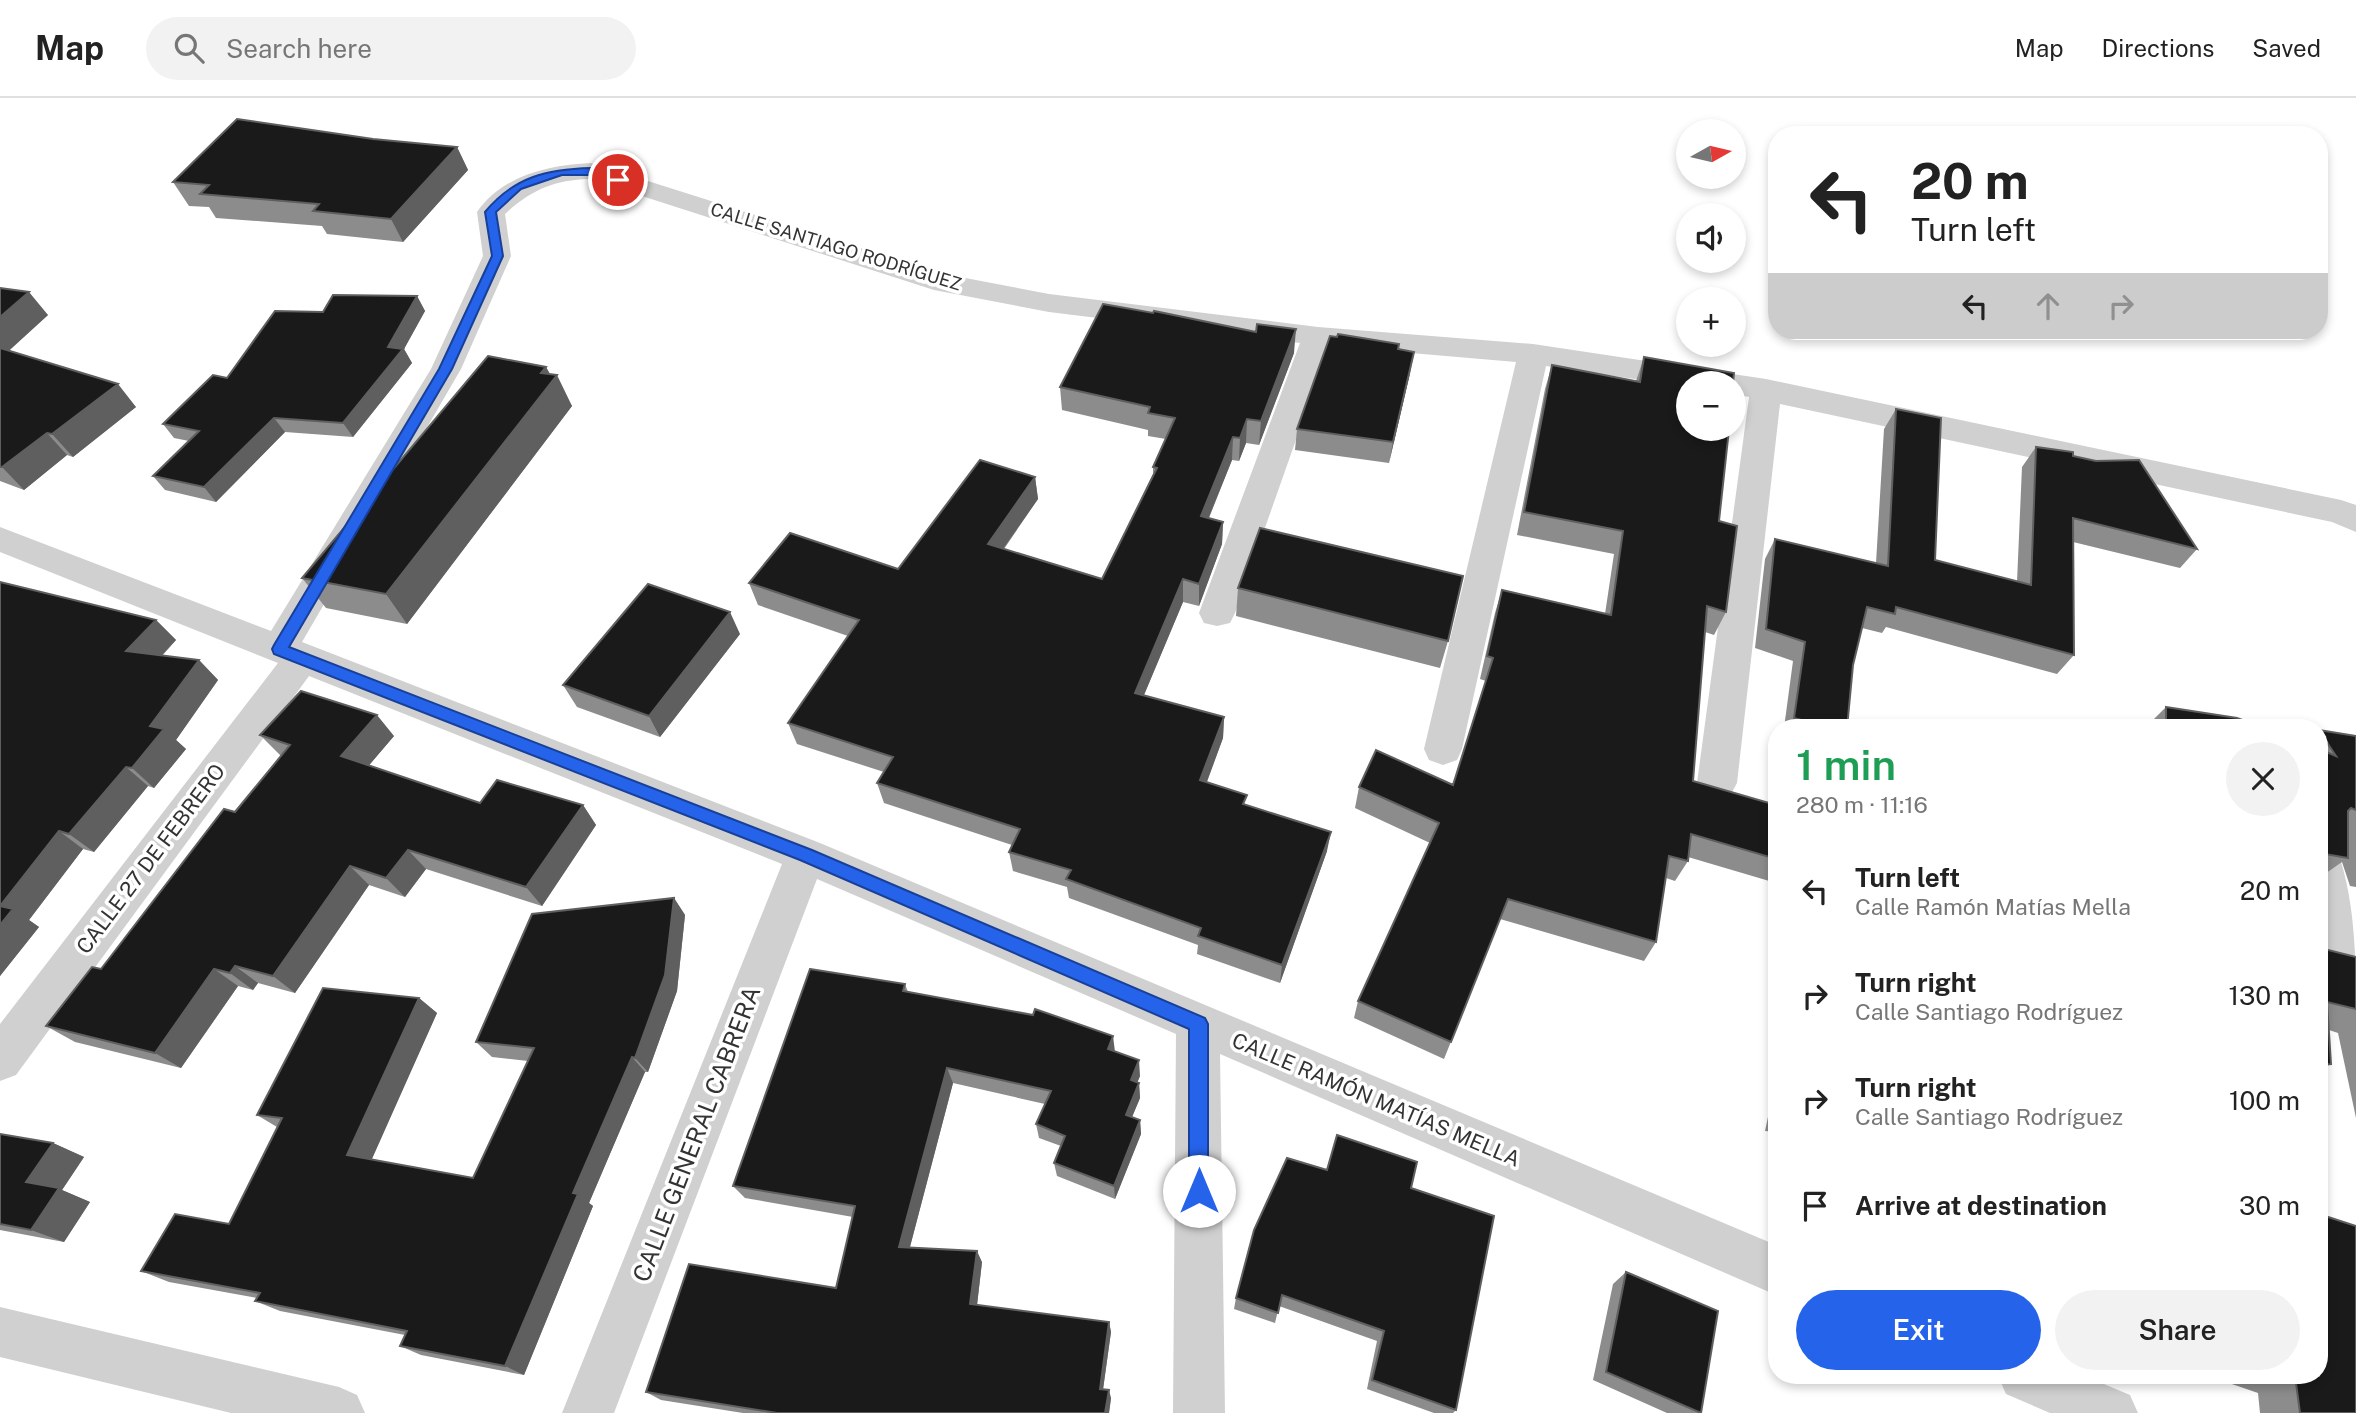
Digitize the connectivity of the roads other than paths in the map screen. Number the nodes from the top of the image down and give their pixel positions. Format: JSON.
{"nodes":[{"id":1,"x":1318,"y":336,"type":"junction"},
{"id":2,"x":1533,"y":354,"type":"junction"},
{"id":3,"x":1676,"y":375,"type":"edge"},
{"id":4,"x":1750,"y":386,"type":"edge"},
{"id":5,"x":2356,"y":520,"type":"edge"},
{"id":6,"x":0,"y":539,"type":"edge"},
{"id":7,"x":1217,"y":613,"type":"dead end"},
{"id":8,"x":291,"y":654,"type":"junction"},
{"id":9,"x":1443,"y":749,"type":"dead end"},
{"id":10,"x":1717,"y":783,"type":"dead end"},
{"id":11,"x":806,"y":855,"type":"junction"},
{"id":12,"x":2328,"y":887,"type":"edge"},
{"id":13,"x":2356,"y":998,"type":"edge"},
{"id":14,"x":1198,"y":1024,"type":"junction"},
{"id":15,"x":0,"y":1060,"type":"edge"},
{"id":16,"x":1768,"y":1267,"type":"edge"},
{"id":17,"x":0,"y":1332,"type":"edge"},
{"id":18,"x":2043,"y":1384,"type":"edge"},
{"id":19,"x":339,"y":1413,"type":"edge"},
{"id":20,"x":588,"y":1413,"type":"edge"},
{"id":21,"x":1199,"y":1413,"type":"edge"},
{"id":22,"x":2112,"y":1413,"type":"edge"}],
"edges":[{"from":1,"to":2,"type":"street","name":"CALLE SANTIAGO RODRÍGUEZ"},
{"from":1,"to":7,"type":"street"},
{"from":1,"to":8,"type":"street","name":"CALLE SANTIAGO RODRÍGUEZ"},
{"from":2,"to":3,"type":"street","name":"CALLE SANTIAGO RODRÍGUEZ"},
{"from":2,"to":9,"type":"street"},
{"from":4,"to":5,"type":"street"},
{"from":4,"to":10,"type":"street"},
{"from":6,"to":8,"type":"street","name":"CALLE RAMÓN MATÍAS MELLA"},
{"from":8,"to":11,"type":"street","name":"CALLE RAMÓN MATÍAS MELLA"},
{"from":8,"to":15,"type":"street","name":"CALLE 27 DE FEBRERO"},
{"from":11,"to":14,"type":"street","name":"CALLE RAMÓN MATÍAS MELLA"},
{"from":11,"to":20,"type":"street","name":"CALLE GENERAL CABRERA"},
{"from":12,"to":13,"type":"street"},
{"from":14,"to":16,"type":"street","name":"CALLE RAMÓN MATÍAS MELLA"},
{"from":14,"to":21,"type":"street"},
{"from":17,"to":19,"type":"street"},
{"from":18,"to":22,"type":"street"}]}
